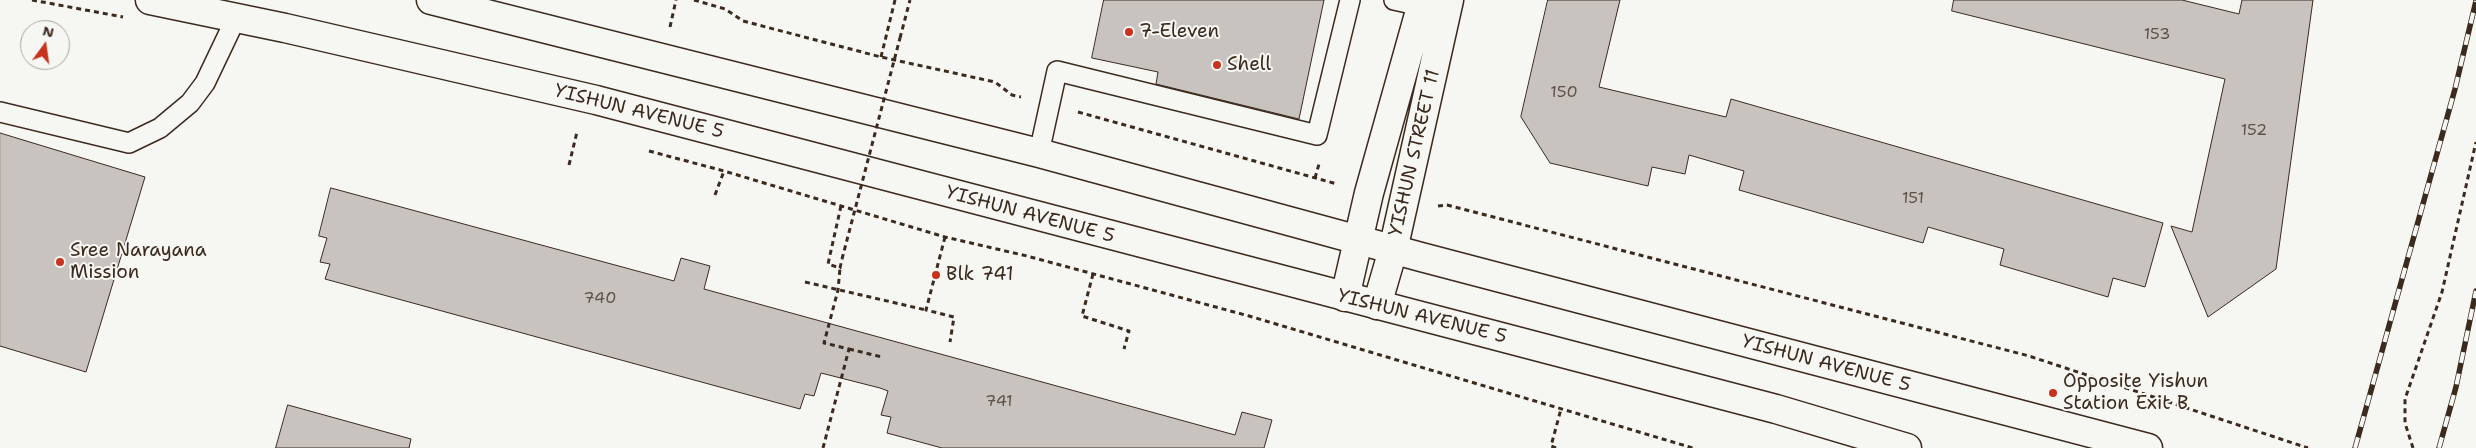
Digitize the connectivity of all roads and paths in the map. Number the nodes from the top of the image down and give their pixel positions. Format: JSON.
{"nodes":[{"id":1,"x":32,"y":0,"type":"edge"},
{"id":2,"x":150,"y":0,"type":"edge"},
{"id":3,"x":431,"y":0,"type":"edge"},
{"id":4,"x":694,"y":0,"type":"edge"},
{"id":5,"x":895,"y":0,"type":"edge"},
{"id":6,"x":910,"y":0,"type":"edge"},
{"id":7,"x":1350,"y":0,"type":"edge"},
{"id":8,"x":1394,"y":0,"type":"edge"},
{"id":9,"x":1449,"y":0,"type":"edge"},
{"id":10,"x":1422,"y":3,"type":"edge"},
{"id":11,"x":130,"y":18,"type":"dead end"},
{"id":12,"x":236,"y":18,"type":"junction"},
{"id":13,"x":881,"y":57,"type":"junction"},
{"id":14,"x":1050,"y":104,"type":"junction"},
{"id":15,"x":0,"y":112,"type":"edge"},
{"id":16,"x":570,"y":129,"type":"dead end"},
{"id":17,"x":577,"y":132,"type":"junction"},
{"id":18,"x":586,"y":134,"type":"dead end"},
{"id":19,"x":2476,"y":142,"type":"edge"},
{"id":20,"x":641,"y":149,"type":"dead end"},
{"id":21,"x":1039,"y":153,"type":"junction"},
{"id":22,"x":569,"y":165,"type":"dead end"},
{"id":23,"x":724,"y":171,"type":"junction"},
{"id":24,"x":1315,"y":178,"type":"dead end"},
{"id":25,"x":715,"y":195,"type":"dead end"},
{"id":26,"x":841,"y":206,"type":"junction"},
{"id":27,"x":1433,"y":207,"type":"dead end"},
{"id":28,"x":945,"y":237,"type":"junction"},
{"id":29,"x":1359,"y":239,"type":"junction"},
{"id":30,"x":1393,"y":250,"type":"junction"},
{"id":31,"x":840,"y":268,"type":"junction"},
{"id":32,"x":1094,"y":274,"type":"junction"},
{"id":33,"x":805,"y":282,"type":"dead end"},
{"id":34,"x":838,"y":290,"type":"junction"},
{"id":35,"x":1345,"y":297,"type":"junction"},
{"id":36,"x":1377,"y":305,"type":"junction"},
{"id":37,"x":926,"y":310,"type":"junction"},
{"id":38,"x":950,"y":342,"type":"dead end"},
{"id":39,"x":849,"y":349,"type":"junction"},
{"id":40,"x":1124,"y":349,"type":"dead end"},
{"id":41,"x":882,"y":357,"type":"dead end"},
{"id":42,"x":1561,"y":409,"type":"junction"},
{"id":43,"x":823,"y":448,"type":"edge"},
{"id":44,"x":1556,"y":448,"type":"edge"},
{"id":45,"x":1693,"y":448,"type":"edge"},
{"id":46,"x":1906,"y":448,"type":"edge"},
{"id":47,"x":2148,"y":448,"type":"edge"},
{"id":48,"x":2308,"y":448,"type":"edge"},
{"id":49,"x":2413,"y":448,"type":"edge"}],
"edges":[{"from":1,"to":11,"type":"path"},
{"from":2,"to":12,"type":"main road","name":"YISHUN AVENUE 5"},
{"from":3,"to":21,"type":"main road","name":"YISHUN AVENUE 5"},
{"from":4,"to":13,"type":"path"},
{"from":5,"to":13,"type":"path"},
{"from":6,"to":31,"type":"path","bridge":true},
{"from":7,"to":14,"type":"lane"},
{"from":8,"to":10,"type":"lane"},
{"from":9,"to":30,"type":"main road","name":"YISHUN STREET 11"},
{"from":10,"to":29,"type":"main road","name":"YISHUN STREET 11"},
{"from":12,"to":15,"type":"lane"},
{"from":12,"to":35,"type":"main road","name":"YISHUN AVENUE 5"},
{"from":13,"to":14,"type":"path"},
{"from":14,"to":21,"type":"lane"},
{"from":14,"to":24,"type":"path"},
{"from":16,"to":17,"type":"path"},
{"from":17,"to":18,"type":"path"},
{"from":17,"to":22,"type":"path"},
{"from":19,"to":49,"type":"path"},
{"from":20,"to":23,"type":"path"},
{"from":21,"to":29,"type":"main road","name":"YISHUN AVENUE 5"},
{"from":23,"to":25,"type":"path"},
{"from":23,"to":26,"type":"path"},
{"from":26,"to":28,"type":"path"},
{"from":26,"to":31,"type":"path"},
{"from":27,"to":48,"type":"path"},
{"from":28,"to":32,"type":"path"},
{"from":28,"to":37,"type":"path"},
{"from":29,"to":30,"type":"main road","name":"YISHUN AVENUE 5"},
{"from":29,"to":35,"type":"main road","name":"YISHUN STREET 11"},
{"from":30,"to":36,"type":"main road","name":"YISHUN STREET 11"},
{"from":30,"to":47,"type":"main road","name":"YISHUN AVENUE 5"},
{"from":31,"to":34,"type":"path"},
{"from":32,"to":40,"type":"path"},
{"from":32,"to":42,"type":"path"},
{"from":33,"to":34,"type":"path"},
{"from":34,"to":37,"type":"path"},
{"from":34,"to":39,"type":"path"},
{"from":35,"to":36,"type":"main road","name":"YISHUN AVENUE 5"},
{"from":36,"to":46,"type":"main road","name":"YISHUN AVENUE 5"},
{"from":37,"to":38,"type":"path"},
{"from":39,"to":41,"type":"path"},
{"from":39,"to":43,"type":"path"},
{"from":42,"to":44,"type":"path"},
{"from":42,"to":45,"type":"path"}]}
